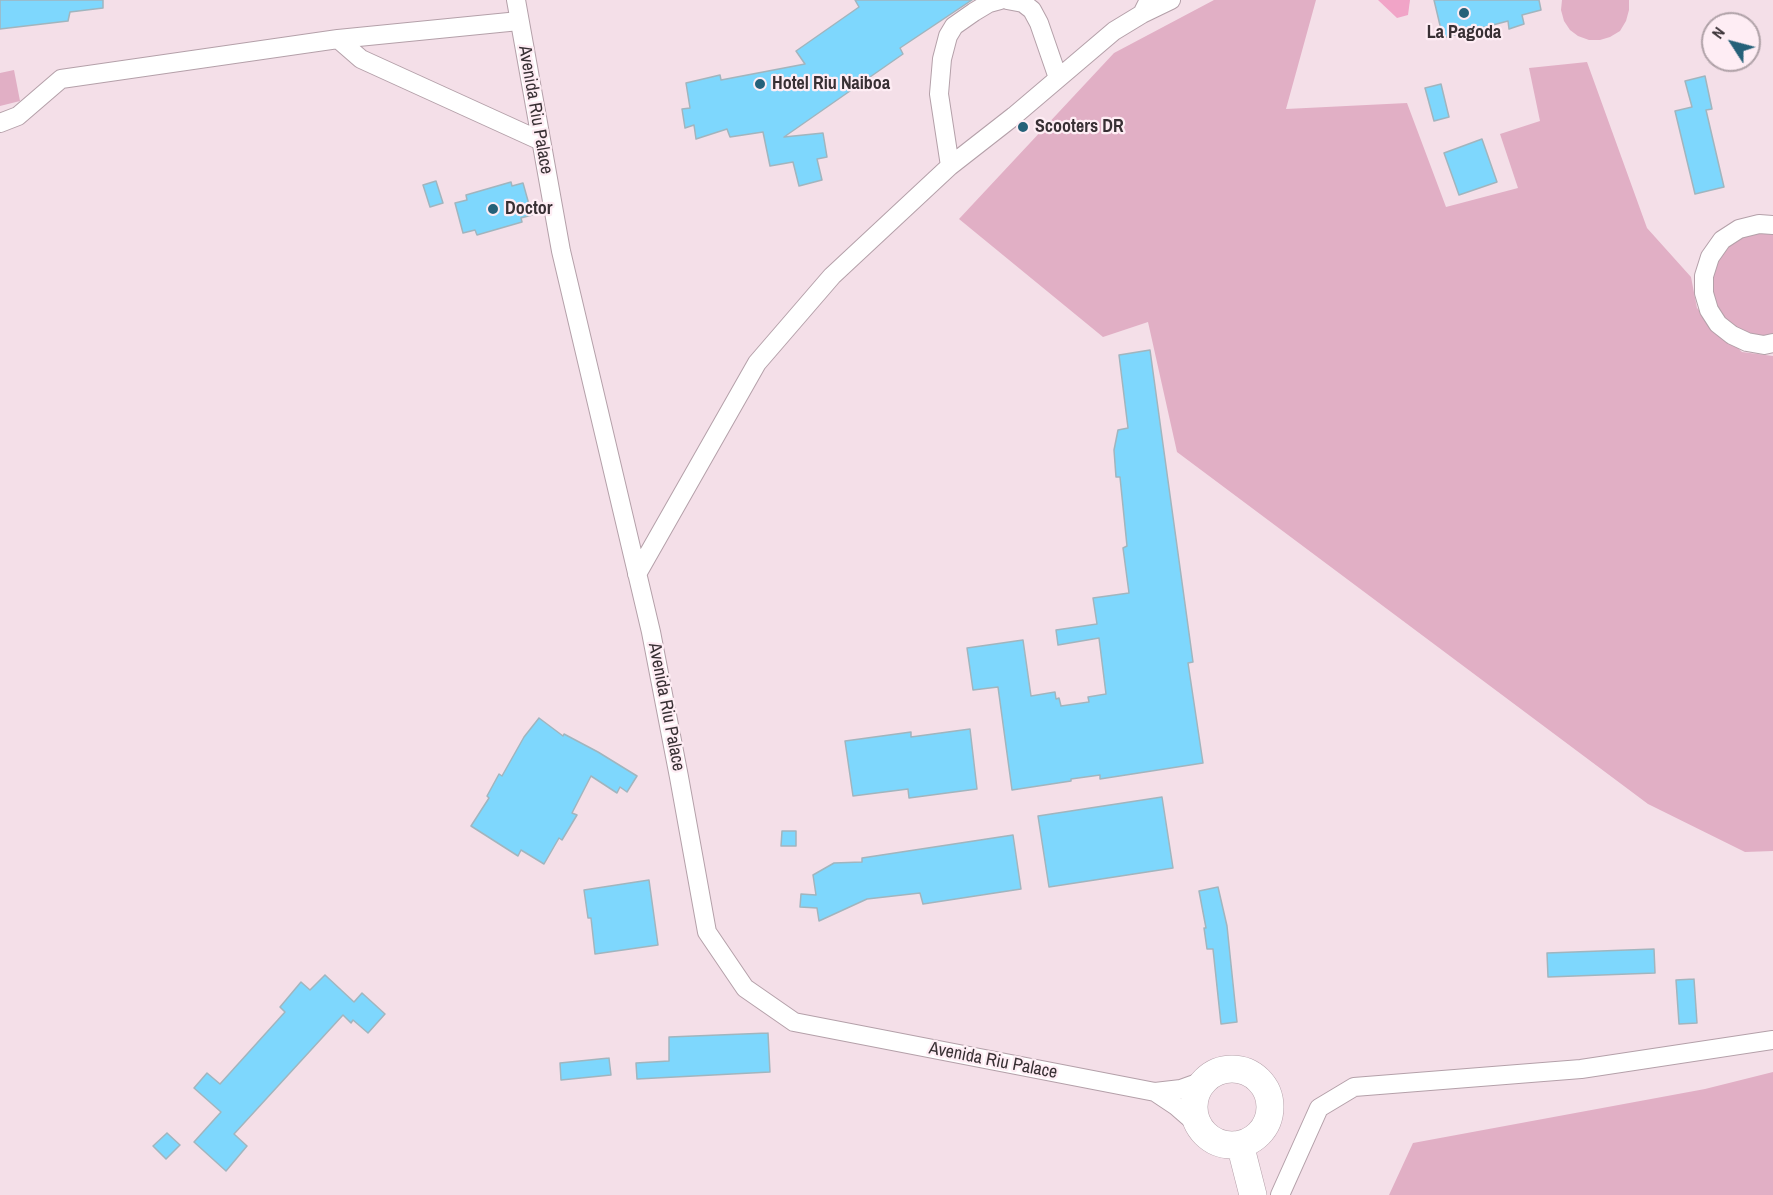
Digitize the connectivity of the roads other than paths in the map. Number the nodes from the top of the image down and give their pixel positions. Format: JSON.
{"nodes":[{"id":1,"x":516,"y":0,"type":"edge"},
{"id":2,"x":1000,"y":0,"type":"edge"},
{"id":3,"x":1007,"y":0,"type":"edge"},
{"id":4,"x":1171,"y":0,"type":"edge"},
{"id":5,"x":1145,"y":7,"type":"edge"},
{"id":6,"x":519,"y":21,"type":"junction"},
{"id":7,"x":338,"y":39,"type":"junction"},
{"id":8,"x":1058,"y":78,"type":"junction"},
{"id":9,"x":0,"y":123,"type":"edge"},
{"id":10,"x":541,"y":141,"type":"junction"},
{"id":11,"x":950,"y":166,"type":"junction"},
{"id":12,"x":1773,"y":225,"type":"edge"},
{"id":13,"x":1773,"y":343,"type":"edge"},
{"id":14,"x":637,"y":574,"type":"junction"},
{"id":15,"x":1773,"y":1040,"type":"edge"},
{"id":16,"x":1206,"y":1080,"type":"junction"},
{"id":17,"x":1155,"y":1092,"type":"junction"},
{"id":18,"x":1199,"y":1126,"type":"junction"},
{"id":19,"x":1240,"y":1144,"type":"junction"},
{"id":20,"x":1253,"y":1195,"type":"edge"},
{"id":21,"x":1280,"y":1195,"type":"edge"}],
"edges":[{"from":1,"to":6,"type":"street","name":"Avenida Riu Palace"},
{"from":2,"to":11,"type":"street"},
{"from":3,"to":8,"type":"street"},
{"from":4,"to":5,"type":"street"},
{"from":5,"to":8,"type":"street"},
{"from":6,"to":7,"type":"street"},
{"from":6,"to":10,"type":"street","name":"Avenida Riu Palace"},
{"from":7,"to":9,"type":"street"},
{"from":7,"to":10,"type":"street"},
{"from":8,"to":11,"type":"street"},
{"from":10,"to":14,"type":"street","name":"Avenida Riu Palace"},
{"from":11,"to":14,"type":"street"},
{"from":12,"to":13,"type":"street"},
{"from":14,"to":17,"type":"street","name":"Avenida Riu Palace"},
{"from":15,"to":21,"type":"street"},
{"from":16,"to":17,"type":"street","name":"Avenida Riu Palace"},
{"from":16,"to":18,"type":"street"},
{"from":16,"to":19,"type":"street"},
{"from":17,"to":18,"type":"street","name":"Avenida Riu Palace"},
{"from":18,"to":19,"type":"street"},
{"from":19,"to":20,"type":"street"}]}
